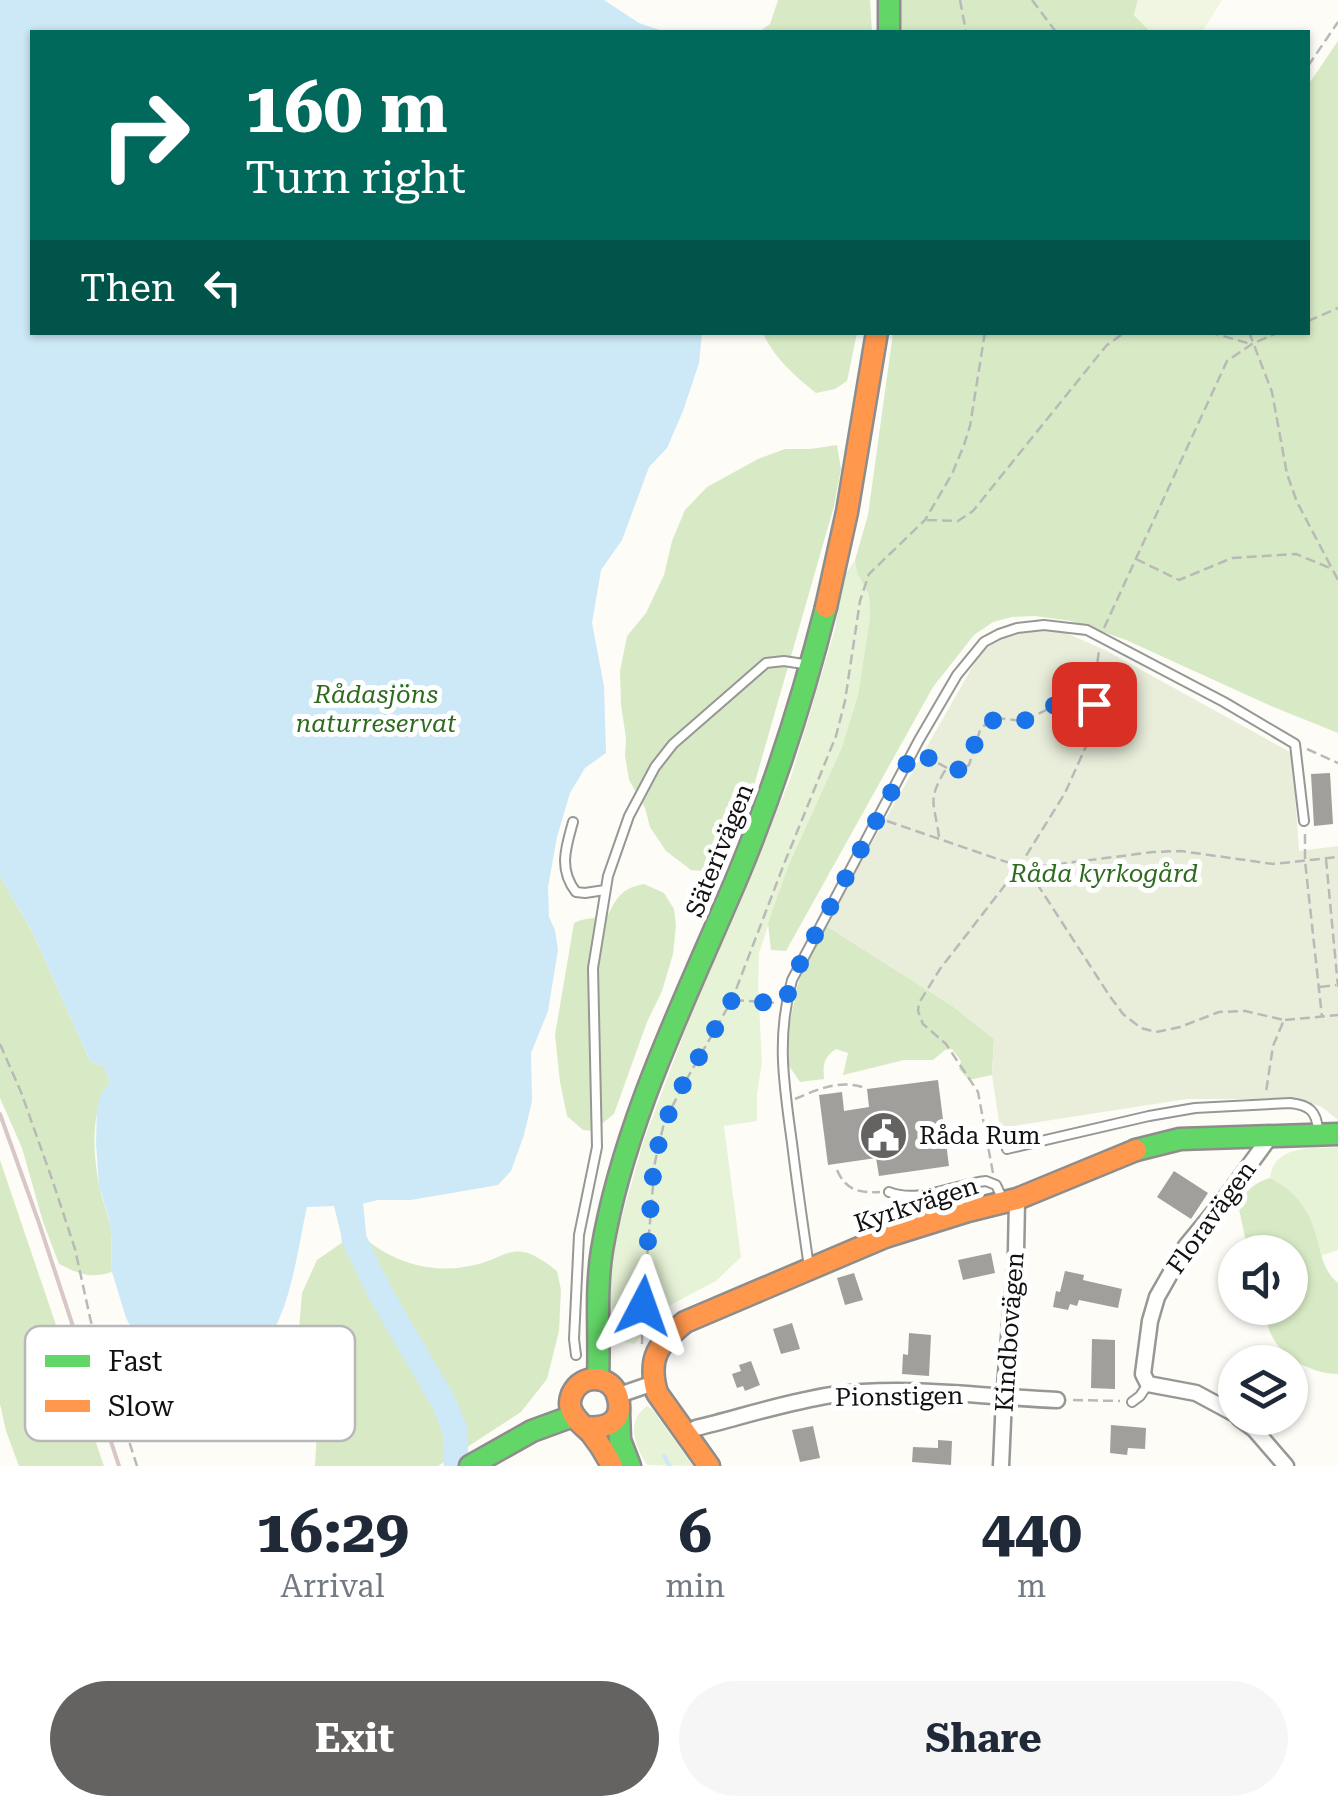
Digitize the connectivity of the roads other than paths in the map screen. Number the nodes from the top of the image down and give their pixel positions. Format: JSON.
{"nodes":[{"id":1,"x":889,"y":0,"type":"edge"},
{"id":2,"x":889,"y":30,"type":"edge"},
{"id":3,"x":877,"y":335,"type":"edge"},
{"id":4,"x":810,"y":665,"type":"junction"},
{"id":5,"x":1304,"y":820,"type":"road end"},
{"id":6,"x":573,"y":822,"type":"dead end"},
{"id":7,"x":605,"y":890,"type":"junction"},
{"id":8,"x":1328,"y":1135,"type":"edge"},
{"id":9,"x":1270,"y":1137,"type":"junction"},
{"id":10,"x":1008,"y":1149,"type":"dead end"},
{"id":11,"x":889,"y":1192,"type":"road end"},
{"id":12,"x":1006,"y":1195,"type":"junction"},
{"id":13,"x":810,"y":1269,"type":"junction"},
{"id":14,"x":576,"y":1355,"type":"dead end"},
{"id":15,"x":598,"y":1379,"type":"junction"},
{"id":16,"x":654,"y":1383,"type":"junction"},
{"id":17,"x":1148,"y":1384,"type":"junction"},
{"id":18,"x":1004,"y":1398,"type":"junction"},
{"id":19,"x":1057,"y":1400,"type":"road end"},
{"id":20,"x":1132,"y":1402,"type":"road end"},
{"id":21,"x":619,"y":1403,"type":"junction"},
{"id":22,"x":1218,"y":1405,"type":"edge"},
{"id":23,"x":579,"y":1422,"type":"junction"},
{"id":24,"x":688,"y":1434,"type":"junction"},
{"id":25,"x":1259,"y":1435,"type":"edge"},
{"id":26,"x":479,"y":1460,"type":"edge"},
{"id":27,"x":612,"y":1466,"type":"edge"},
{"id":28,"x":630,"y":1466,"type":"edge"},
{"id":29,"x":708,"y":1466,"type":"edge"},
{"id":30,"x":1002,"y":1466,"type":"edge"},
{"id":31,"x":1286,"y":1466,"type":"edge"}],
"edges":[{"from":1,"to":2,"type":"street"},
{"from":3,"to":4,"type":"street","name":"Säterivägen"},
{"from":4,"to":7,"type":"lane"},
{"from":4,"to":15,"type":"street","name":"Säterivägen"},
{"from":5,"to":13,"type":"lane"},
{"from":6,"to":7,"type":"lane"},
{"from":7,"to":14,"type":"lane"},
{"from":8,"to":9,"type":"street","name":"Kyrkvägen"},
{"from":8,"to":10,"type":"lane"},
{"from":9,"to":12,"type":"street","name":"Kyrkvägen"},
{"from":9,"to":17,"type":"street","name":"Floravägen"},
{"from":11,"to":12,"type":"lane"},
{"from":12,"to":13,"type":"street","name":"Kyrkvägen"},
{"from":12,"to":18,"type":"street","name":"Kindbovägen"},
{"from":13,"to":16,"type":"street","name":"Kyrkvägen"},
{"from":15,"to":21,"type":"street"},
{"from":15,"to":23,"type":"street"},
{"from":16,"to":21,"type":"street"},
{"from":16,"to":24,"type":"street"},
{"from":17,"to":20,"type":"lane"},
{"from":17,"to":22,"type":"street"},
{"from":18,"to":19,"type":"street","name":"Pionstigen"},
{"from":18,"to":24,"type":"street","name":"Pionstigen"},
{"from":18,"to":30,"type":"street","name":"Kindbovägen"},
{"from":21,"to":23,"type":"street"},
{"from":21,"to":28,"type":"street"},
{"from":23,"to":26,"type":"street"},
{"from":23,"to":27,"type":"street"},
{"from":24,"to":29,"type":"street"},
{"from":25,"to":31,"type":"street"}]}
